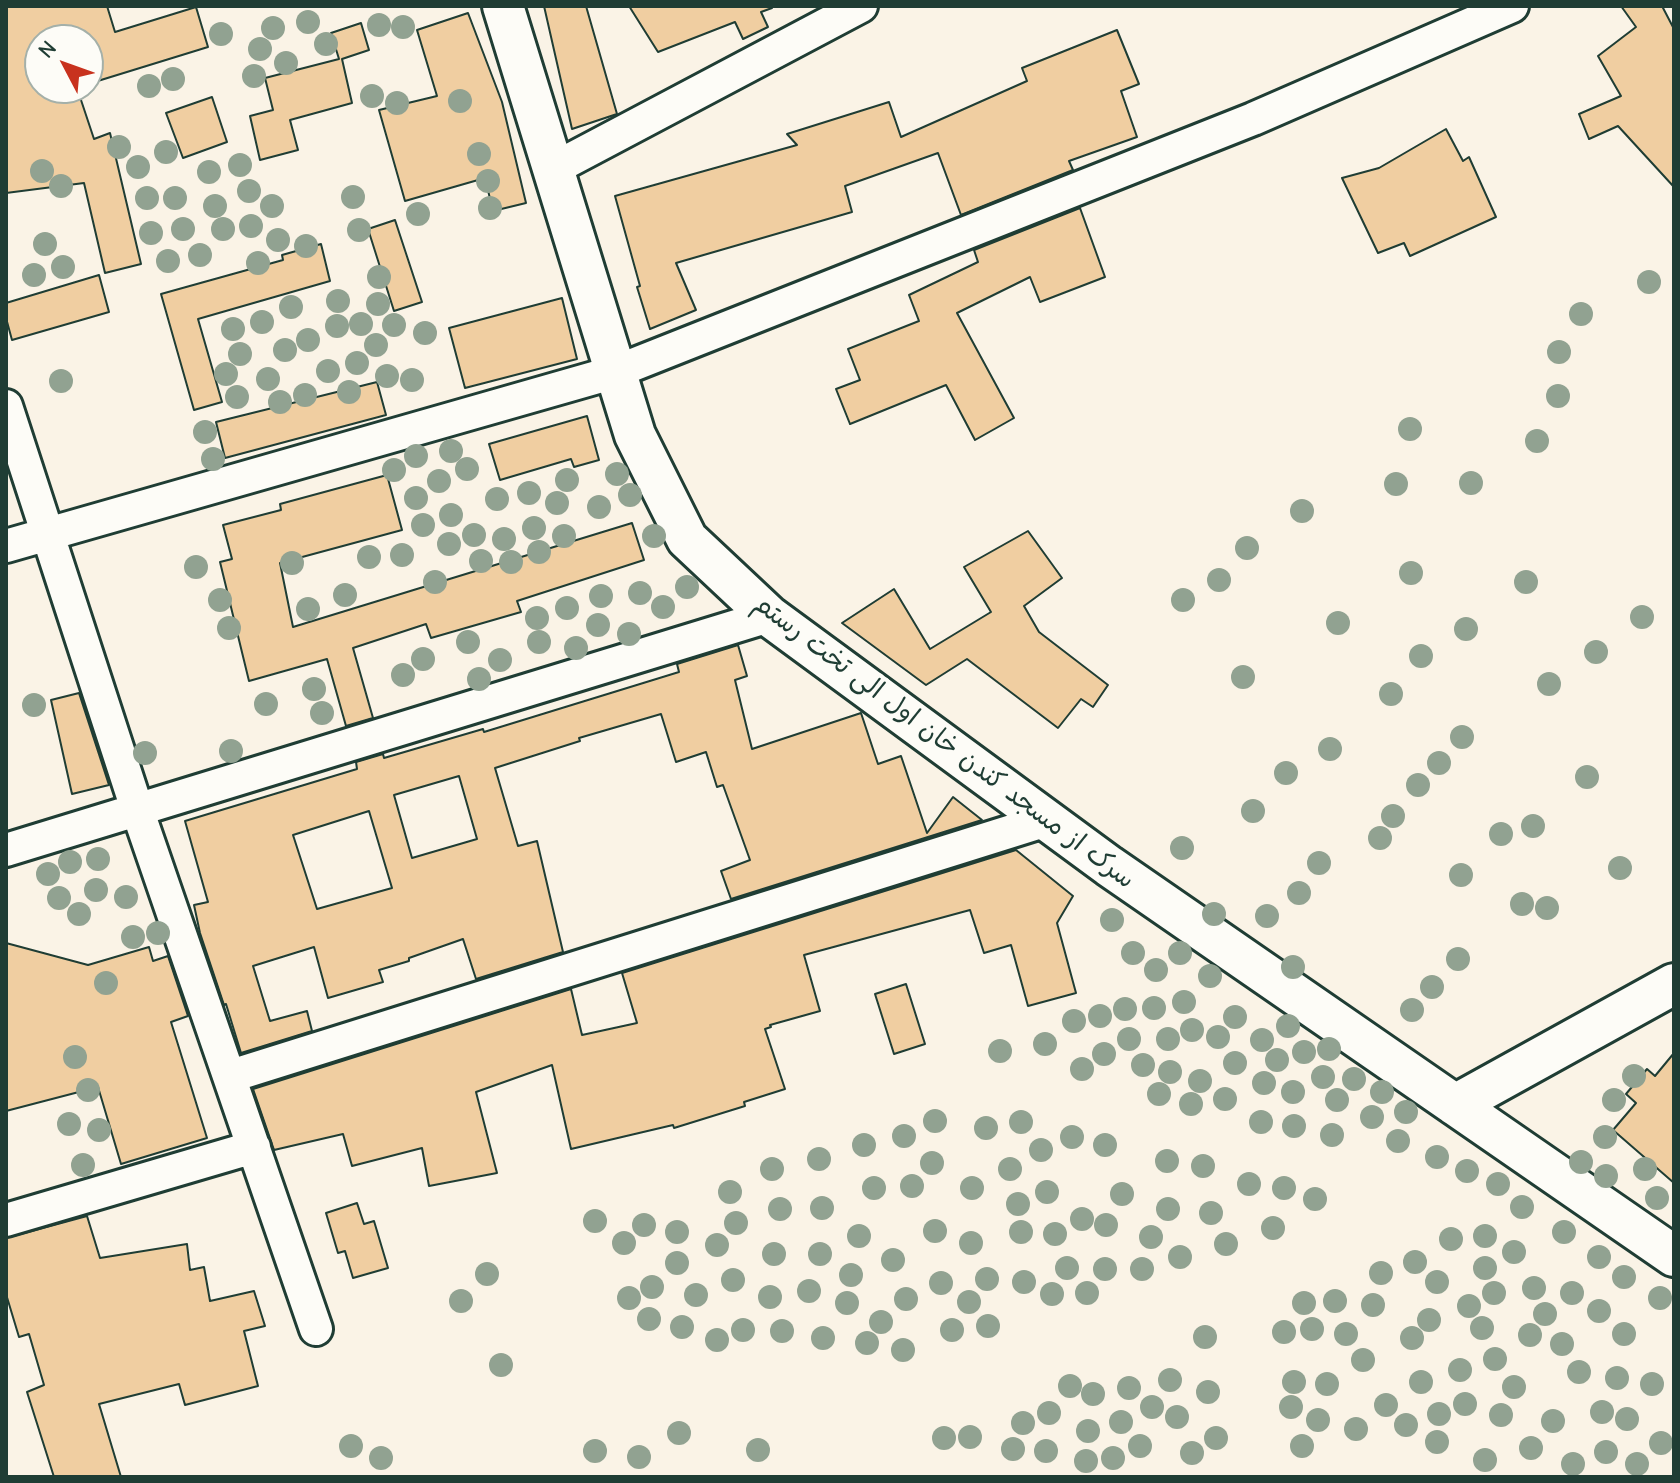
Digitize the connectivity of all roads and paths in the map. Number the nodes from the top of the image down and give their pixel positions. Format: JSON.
{"nodes":[{"id":1,"x":503,"y":6,"type":"edge"},
{"id":2,"x":861,"y":6,"type":"edge"},
{"id":3,"x":1512,"y":6,"type":"edge"},
{"id":4,"x":553,"y":169,"type":"junction"},
{"id":5,"x":615,"y":372,"type":"junction"},
{"id":6,"x":6,"y":406,"type":"edge"},
{"id":7,"x":48,"y":534,"type":"junction"},
{"id":8,"x":6,"y":546,"type":"edge"},
{"id":9,"x":769,"y":616,"type":"junction"},
{"id":10,"x":137,"y":809,"type":"junction"},
{"id":11,"x":1047,"y":820,"type":"junction"},
{"id":12,"x":6,"y":850,"type":"edge"},
{"id":13,"x":1674,"y":984,"type":"edge"},
{"id":14,"x":231,"y":1076,"type":"junction"},
{"id":15,"x":1455,"y":1105,"type":"junction"},
{"id":16,"x":254,"y":1147,"type":"junction"},
{"id":17,"x":6,"y":1220,"type":"edge"},
{"id":18,"x":1674,"y":1256,"type":"edge"},
{"id":19,"x":316,"y":1329,"type":"dead end"}],
"edges":[{"from":1,"to":4,"type":"street","name":"سرک از مسجد کندن خان اول الی تخت رستم"},
{"from":2,"to":4,"type":"street"},
{"from":3,"to":5,"type":"street"},
{"from":4,"to":5,"type":"street","name":"سرک از مسجد کندن خان اول الی تخت رستم"},
{"from":5,"to":7,"type":"street"},
{"from":5,"to":9,"type":"street","name":"سرک از مسجد کندن خان اول الی تخت رستم"},
{"from":6,"to":7,"type":"street"},
{"from":7,"to":8,"type":"street"},
{"from":7,"to":10,"type":"street"},
{"from":9,"to":10,"type":"street"},
{"from":9,"to":11,"type":"street","name":"سرک از مسجد کندن خان اول الی تخت رستم"},
{"from":10,"to":12,"type":"street"},
{"from":10,"to":14,"type":"street"},
{"from":11,"to":14,"type":"street"},
{"from":11,"to":15,"type":"street","name":"سرک از مسجد کندن خان اول الی تخت رستم"},
{"from":13,"to":15,"type":"street"},
{"from":14,"to":16,"type":"street"},
{"from":15,"to":18,"type":"street","name":"سرک از مسجد کندن خان اول الی تخت رستم"},
{"from":16,"to":17,"type":"street"},
{"from":16,"to":19,"type":"street"}]}
